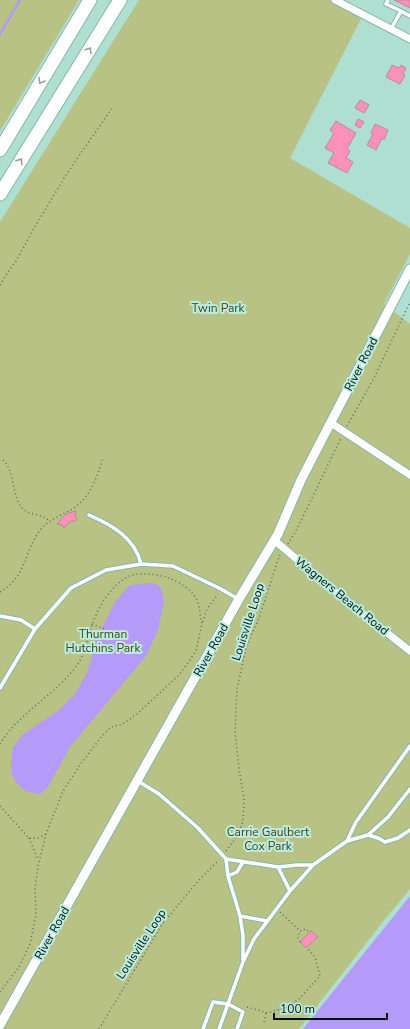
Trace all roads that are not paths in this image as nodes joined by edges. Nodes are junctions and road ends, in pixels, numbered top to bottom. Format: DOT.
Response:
graph roads {
  1 [pos="90,0"];
  2 [pos="120,0"];
  3 [pos="335,0"];
  4 [pos="388,0"];
  5 [pos="401,11"];
  6 [pos="410,16"];
  7 [pos="391,29"];
  8 [pos="410,39"];
  9 [pos="0,150"];
  10 [pos="0,194"];
  11 [pos="410,269"];
  12 [pos="331,422"];
  13 [pos="410,475"];
  14 [pos="89,515"];
  15 [pos="274,540"];
  16 [pos="141,564"];
  17 [pos="239,599"];
  18 [pos="0,616"];
  19 [pos="35,629"];
  20 [pos="410,651"];
  21 [pos="0,688"];
  22 [pos="410,746"];
  23 [pos="138,781"];
  24 [pos="410,789"];
  25 [pos="410,830"];
  26 [pos="368,835"];
  27 [pos="347,840"];
  28 [pos="224,858"];
  29 [pos="243,862"];
  30 [pos="313,865"];
  31 [pos="278,867"];
  32 [pos="228,876"];
  33 [pos="290,891"];
  34 [pos="240,916"];
  35 [pos="267,921"];
  36 [pos="243,962"];
  37 [pos="228,1004"];
  38 [pos="0,1025"];
  39 [pos="203,1029"];
  40 [pos="219,1029"];
  41 [pos="237,1029"];
  1 -- 9 [label="highway, one-way"];
  10 -- 2 [label="highway, one-way"];
  3 -- 7 [label="street"];
  4 -- 5 [label="lane"];
  5 -- 6 [label="lane"];
  5 -- 7 [label="lane"];
  7 -- 8 [label="street"];
  11 -- 12 [label="street, River Road"];
  12 -- 13 [label="street"];
  12 -- 15 [label="street, River Road"];
  14 -- 16 [label="lane"];
  15 -- 17 [label="street, River Road"];
  15 -- 20 [label="street, Wagners Beach Road"];
  16 -- 17 [label="lane"];
  16 -- 19 [label="lane"];
  17 -- 23 [label="street, River Road"];
  18 -- 19 [label="lane"];
  19 -- 21 [label="lane"];
  22 -- 27 [label="lane"];
  23 -- 28 [label="lane"];
  23 -- 38 [label="street, River Road"];
  24 -- 26 [label="lane"];
  25 -- 26 [label="lane"];
  26 -- 27 [label="lane"];
  27 -- 30 [label="lane"];
  28 -- 29 [label="lane"];
  28 -- 32 [label="lane"];
  29 -- 31 [label="lane"];
  29 -- 32 [label="lane"];
  30 -- 31 [label="lane"];
  30 -- 33 [label="lane"];
  31 -- 33 [label="lane"];
  32 -- 34 [label="lane"];
  33 -- 35 [label="lane"];
  34 -- 35 [label="lane"];
  34 -- 36 [label="lane"];
  35 -- 36 [label="lane"];
  36 -- 37 [label="lane"];
  37 -- 39 [label="lane"];
  37 -- 40 [label="lane"];
  37 -- 41 [label="lane"];
}
